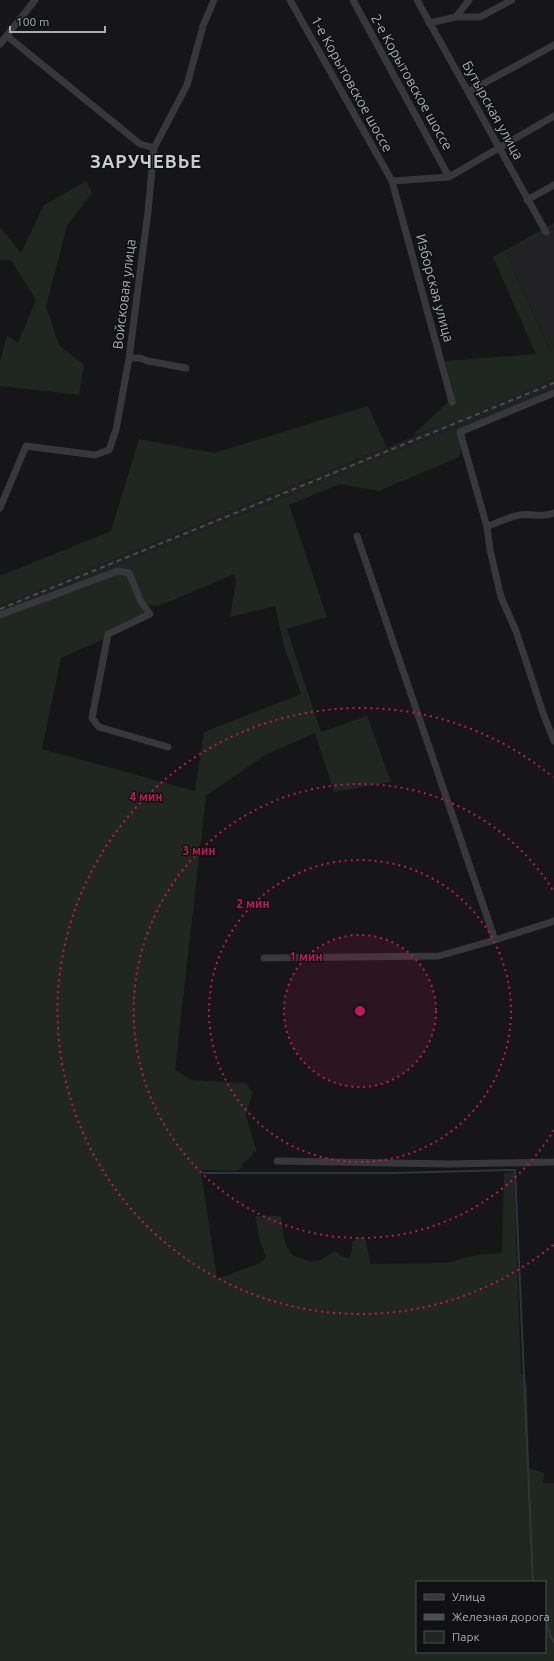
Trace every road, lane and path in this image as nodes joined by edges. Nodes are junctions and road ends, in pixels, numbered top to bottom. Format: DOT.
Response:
graph roads {
  1 [pos="35,0"];
  2 [pos="214,0"];
  3 [pos="290,0"];
  4 [pos="353,0"];
  5 [pos="417,0"];
  6 [pos="469,0"];
  7 [pos="512,0"];
  8 [pos="456,17"];
  9 [pos="429,23"];
  10 [pos="7,36"];
  11 [pos="0,44"];
  12 [pos="554,45"];
  13 [pos="468,92"];
  14 [pos="554,116"];
  15 [pos="498,147"];
  16 [pos="154,148"];
  17 [pos="449,177"];
  18 [pos="392,181"];
  19 [pos="554,185"];
  20 [pos="527,200"];
  21 [pos="546,232"];
  22 [pos="129,358"];
  23 [pos="186,368"];
  24 [pos="554,393"];
  25 [pos="452,402"];
  26 [pos="0,508"];
  27 [pos="554,513"];
  28 [pos="487,527"];
  29 [pos="357,536"];
  30 [pos="0,615"];
  31 [pos="554,741"];
  32 [pos="168,747"];
  33 [pos="554,921"];
  34 [pos="496,940"];
  35 [pos="264,958"];
  36 [pos="277,1161"];
  37 [pos="554,1162"];
  1 -- 10 [label="street"];
  2 -- 16 [label="street, Войсковая улица"];
  3 -- 18 [label="street, 1-е Корытовское шоссе"];
  4 -- 17 [label="street, 2-е Корытовское шоссе"];
  5 -- 9 [label="street, Бутырская улица"];
  6 -- 8 [label="street"];
  7 -- 8 [label="street"];
  8 -- 9 [label="street"];
  9 -- 13 [label="street, Бутырская улица"];
  10 -- 11 [label="street"];
  10 -- 16 [label="street"];
  12 -- 13 [label="street"];
  13 -- 15 [label="street, Бутырская улица"];
  14 -- 15 [label="street"];
  15 -- 17 [label="street"];
  15 -- 20 [label="street, Бутырская улица"];
  16 -- 22 [label="street, Войсковая улица"];
  17 -- 18 [label="street"];
  18 -- 25 [label="street, Изборская улица"];
  19 -- 20 [label="street"];
  20 -- 21 [label="street, Бутырская улица"];
  22 -- 23 [label="street"];
  22 -- 26 [label="street, Войсковая улица"];
  24 -- 28 [label="street"];
  27 -- 28 [label="street"];
  28 -- 31 [label="street"];
  29 -- 34 [label="street"];
  30 -- 32 [label="street"];
  33 -- 34 [label="street"];
  34 -- 35 [label="street"];
  36 -- 37 [label="street"];
}
